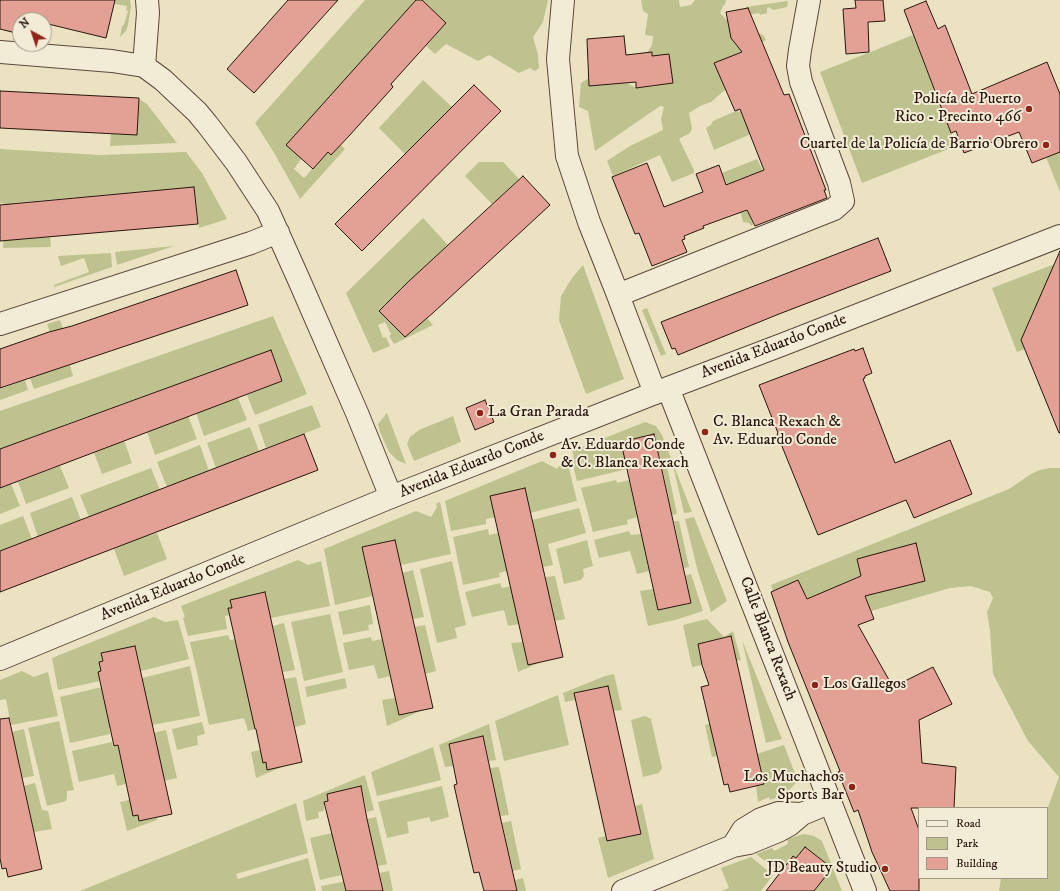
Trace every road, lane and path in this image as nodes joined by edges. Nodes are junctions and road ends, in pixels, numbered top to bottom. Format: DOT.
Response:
graph roads {
  1 [pos="147,0"];
  2 [pos="563,0"];
  3 [pos="809,0"];
  4 [pos="0,52"];
  5 [pos="144,66"];
  6 [pos="278,232"];
  7 [pos="1060,236"];
  8 [pos="618,296"];
  9 [pos="0,324"];
  10 [pos="661,390"];
  11 [pos="391,497"];
  12 [pos="0,659"];
  13 [pos="831,802"];
  14 [pos="624,891"];
  15 [pos="865,891"];
  1 -- 5 [label="street"];
  2 -- 8 [label="street, Calle Blanca Rexach"];
  3 -- 8 [label="street"];
  4 -- 5 [label="street"];
  5 -- 6 [label="street"];
  6 -- 9 [label="street"];
  6 -- 11 [label="street"];
  7 -- 10 [label="street, Avenida Eduardo Conde"];
  8 -- 10 [label="street, Calle Blanca Rexach"];
  10 -- 11 [label="street, Avenida Eduardo Conde"];
  10 -- 13 [label="street, Calle Blanca Rexach"];
  11 -- 12 [label="street, Avenida Eduardo Conde"];
  13 -- 14 [label="street"];
  13 -- 15 [label="street, Calle Blanca Rexach"];
}
